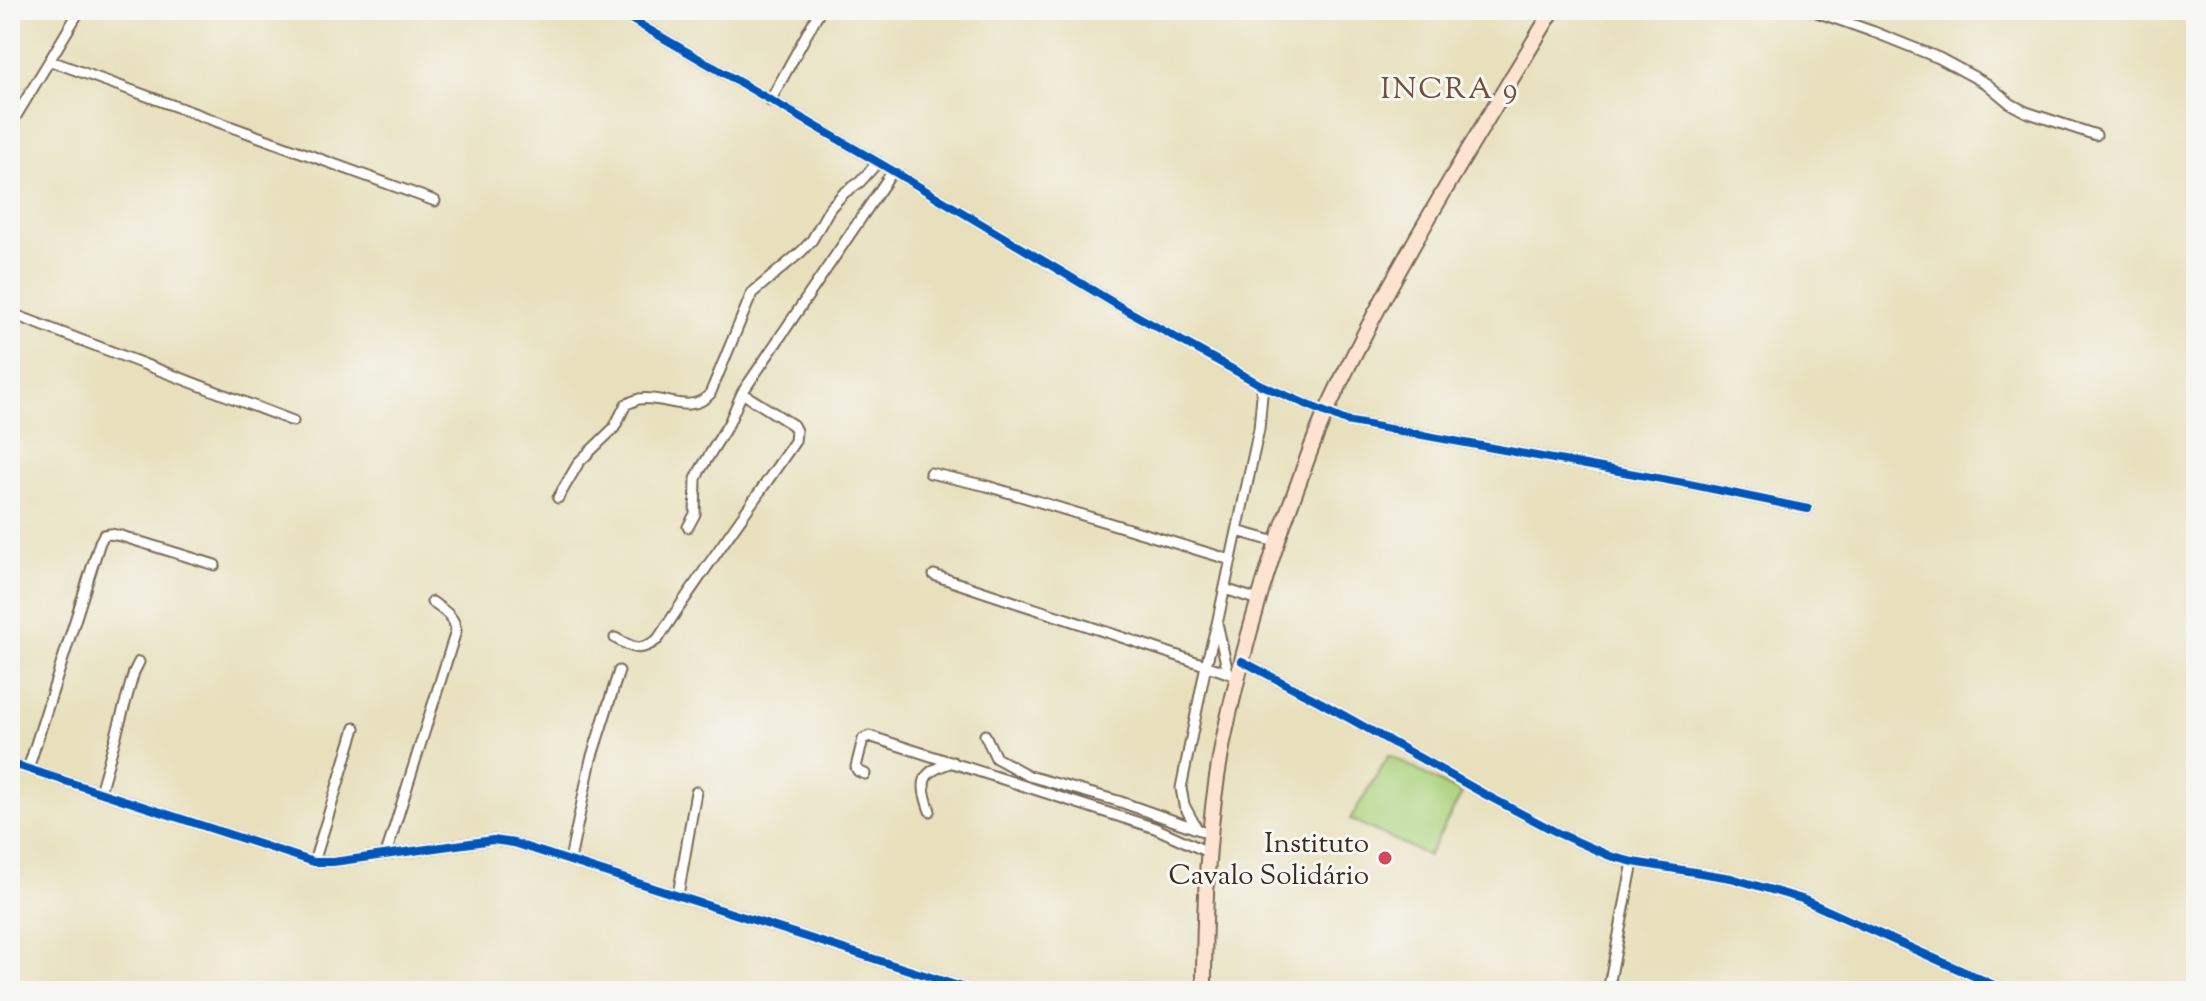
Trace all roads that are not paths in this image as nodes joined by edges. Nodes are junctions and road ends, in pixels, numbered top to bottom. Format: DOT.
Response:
graph roads {
  1 [pos="80,10"];
  2 [pos="615,10"];
  3 [pos="820,10"];
  4 [pos="1553,10"];
  5 [pos="1811,10"];
  6 [pos="51,61"];
  7 [pos="770,101"];
  8 [pos="10,126"];
  9 [pos="2096,135"];
  10 [pos="878,162"];
  11 [pos="893,171"];
  12 [pos="435,201"];
  13 [pos="10,313"];
  14 [pos="1261,385"];
  15 [pos="742,393"];
  16 [pos="1325,413"];
  17 [pos="293,421"];
  18 [pos="930,473"];
  19 [pos="558,498"];
  20 [pos="1808,509"];
  21 [pos="688,527"];
  22 [pos="1237,531"];
  23 [pos="1276,542"];
  24 [pos="1231,560"];
  25 [pos="215,565"];
  26 [pos="934,575"];
  27 [pos="1225,589"];
  28 [pos="1258,600"];
  29 [pos="432,602"];
  30 [pos="1217,624"];
  31 [pos="615,638"];
  32 [pos="1242,661"];
  33 [pos="139,662"];
  34 [pos="1206,665"];
  35 [pos="619,671"];
  36 [pos="1234,675"];
  37 [pos="355,728"];
  38 [pos="985,735"];
  39 [pos="953,762"];
  40 [pos="10,763"];
  41 [pos="28,769"];
  42 [pos="865,774"];
  43 [pos="100,792"];
  44 [pos="696,792"];
  45 [pos="930,811"];
  46 [pos="1205,832"];
  47 [pos="1210,853"];
  48 [pos="386,854"];
  49 [pos="570,860"];
  50 [pos="314,862"];
  51 [pos="1633,862"];
  52 [pos="678,895"];
  53 [pos="974,991"];
  54 [pos="1204,991"];
  55 [pos="1608,991"];
  56 [pos="2007,991"];
  1 -- 6 [label="street"];
  2 -- 7 [label="street"];
  3 -- 7 [label="street"];
  4 -- 16 [label="main road"];
  5 -- 9 [label="street"];
  6 -- 8 [label="street"];
  6 -- 12 [label="street"];
  7 -- 10 [label="street"];
  10 -- 11 [label="street"];
  10 -- 19 [label="street"];
  11 -- 14 [label="street"];
  11 -- 15 [label="street"];
  13 -- 17 [label="street"];
  14 -- 16 [label="street"];
  14 -- 22 [label="street"];
  15 -- 21 [label="street"];
  15 -- 31 [label="street"];
  16 -- 20 [label="street"];
  16 -- 23 [label="main road"];
  18 -- 24 [label="street"];
  22 -- 23 [label="street"];
  22 -- 24 [label="street"];
  23 -- 28 [label="main road"];
  24 -- 27 [label="street"];
  25 -- 41 [label="street"];
  26 -- 34 [label="street"];
  27 -- 28 [label="street"];
  27 -- 30 [label="street"];
  28 -- 32 [label="main road"];
  29 -- 48 [label="street"];
  30 -- 34 [label="street"];
  30 -- 36 [label="street"];
  32 -- 36 [label="main road"];
  32 -- 51 [label="street"];
  33 -- 43 [label="street"];
  34 -- 36 [label="street"];
  34 -- 46 [label="street"];
  35 -- 49 [label="street"];
  36 -- 46 [label="main road"];
  37 -- 50 [label="street"];
  38 -- 46 [label="street"];
  39 -- 42 [label="street"];
  39 -- 45 [label="street"];
  39 -- 47 [label="street"];
  40 -- 41 [label="street"];
  41 -- 43 [label="street"];
  43 -- 50 [label="street"];
  44 -- 52 [label="street"];
  46 -- 47 [label="main road"];
  47 -- 54 [label="main road"];
  48 -- 49 [label="street"];
  48 -- 50 [label="street"];
  49 -- 52 [label="street"];
  51 -- 55 [label="street"];
  51 -- 56 [label="street"];
  52 -- 53 [label="street"];
}
